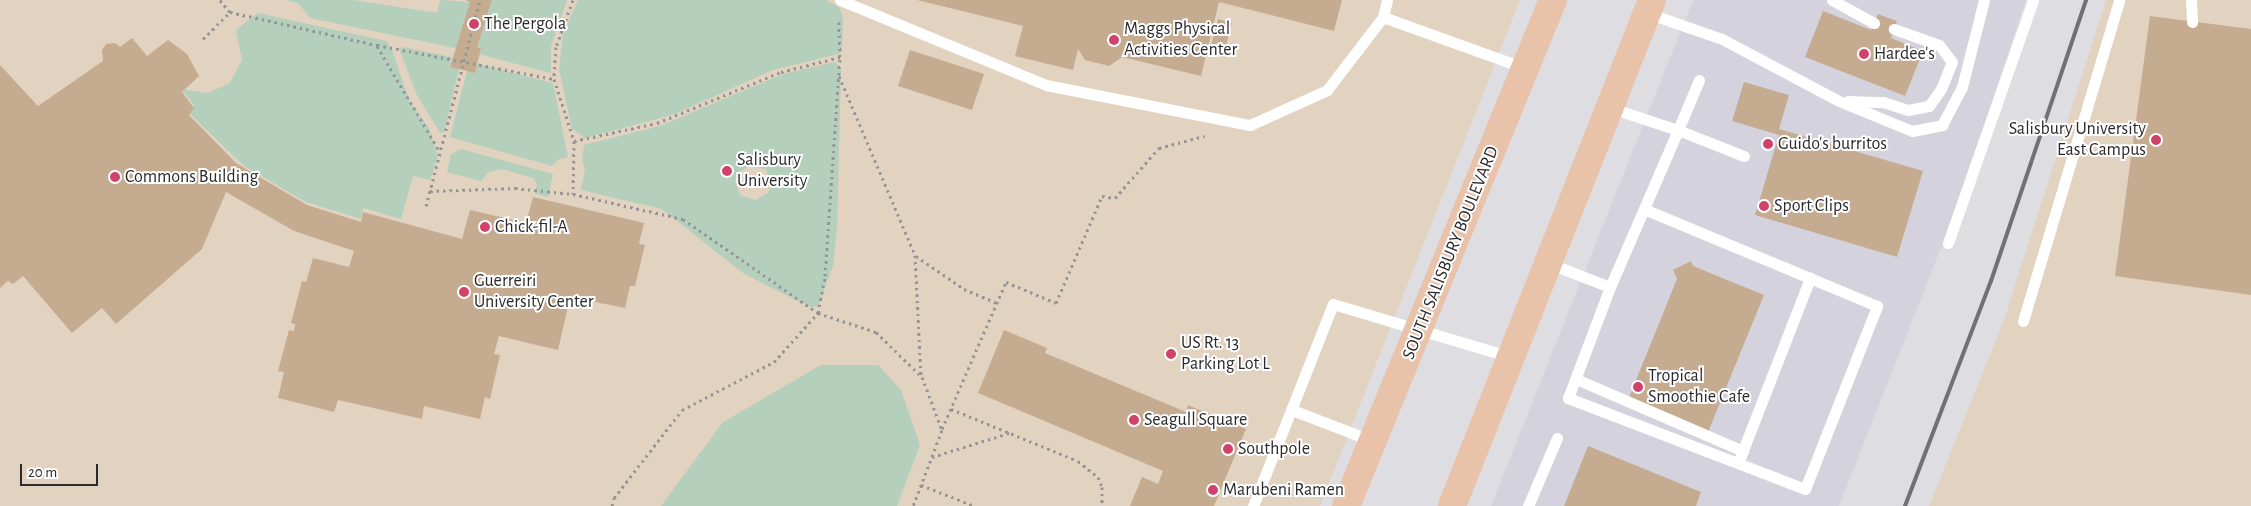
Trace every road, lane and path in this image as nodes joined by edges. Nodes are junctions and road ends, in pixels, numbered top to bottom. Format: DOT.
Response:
graph roads {
  1 [pos="220,0"];
  2 [pos="480,0"];
  3 [pos="572,0"];
  4 [pos="1388,0"];
  5 [pos="1554,0"];
  6 [pos="1832,0"];
  7 [pos="1984,0"];
  8 [pos="2033,0"];
  9 [pos="2120,0"];
  10 [pos="2191,0"];
  11 [pos="840,5"];
  12 [pos="1650,7"];
  13 [pos="230,12"];
  14 [pos="1383,17"];
  15 [pos="2192,22"];
  16 [pos="1874,23"];
  17 [pos="1894,29"];
  18 [pos="203,39"];
  19 [pos="377,45"];
  20 [pos="840,58"];
  21 [pos="464,61"];
  22 [pos="1526,68"];
  23 [pos="838,76"];
  24 [pos="554,79"];
  25 [pos="1699,80"];
  26 [pos="1839,101"];
  27 [pos="1610,108"];
  28 [pos="1250,125"];
  29 [pos="1678,130"];
  30 [pos="574,141"];
  31 [pos="440,152"];
  32 [pos="1744,156"];
  33 [pos="430,191"];
  34 [pos="573,194"];
  35 [pos="426,206"];
  36 [pos="1644,209"];
  37 [pos="1948,243"];
  38 [pos="915,255"];
  39 [pos="1548,264"];
  40 [pos="1810,278"];
  41 [pos="1610,287"];
  42 [pos="997,303"];
  43 [pos="818,313"];
  44 [pos="2023,321"];
  45 [pos="1419,330"];
  46 [pos="1510,357"];
  47 [pos="922,377"];
  48 [pos="1576,379"];
  49 [pos="951,410"];
  50 [pos="1292,410"];
  51 [pos="942,430"];
  52 [pos="1009,433"];
  53 [pos="1557,438"];
  54 [pos="1373,441"];
  55 [pos="1742,451"];
  56 [pos="931,457"];
  57 [pos="1738,462"];
  58 [pos="921,485"];
  59 [pos="612,506"];
  60 [pos="912,506"];
  61 [pos="975,506"];
  62 [pos="1102,506"];
  63 [pos="1253,506"];
  64 [pos="1346,506"];
  65 [pos="1452,506"];
  66 [pos="1528,506"];
  1 -- 13 [label="path"];
  2 -- 21 [label="path"];
  3 -- 24 [label="path"];
  4 -- 14 [label="lane"];
  5 -- 22 [label="main road, SOUTH SALISBURY BOULEVARD"];
  6 -- 16 [label="lane"];
  7 -- 26 [label="lane"];
  8 -- 37 [label="lane"];
  9 -- 44 [label="lane"];
  10 -- 15 [label="lane"];
  11 -- 20 [label="path"];
  11 -- 28 [label="lane"];
  12 -- 26 [label="lane"];
  12 -- 27 [label="main road"];
  13 -- 18 [label="path"];
  13 -- 19 [label="path"];
  14 -- 22 [label="lane"];
  14 -- 28 [label="lane"];
  17 -- 26 [label="lane"];
  19 -- 21 [label="path"];
  19 -- 31 [label="path"];
  20 -- 23 [label="path"];
  20 -- 30 [label="path"];
  21 -- 24 [label="path"];
  21 -- 31 [label="path"];
  22 -- 45 [label="main road, SOUTH SALISBURY BOULEVARD"];
  23 -- 38 [label="path"];
  23 -- 43 [label="path"];
  24 -- 30 [label="path"];
  25 -- 29 [label="lane"];
  27 -- 29 [label="lane"];
  27 -- 39 [label="main road"];
  28 -- 42 [label="path"];
  29 -- 32 [label="lane"];
  29 -- 36 [label="lane"];
  30 -- 34 [label="path"];
  31 -- 33 [label="path"];
  33 -- 34 [label="path"];
  33 -- 35 [label="path"];
  34 -- 43 [label="path"];
  36 -- 40 [label="lane"];
  36 -- 41 [label="lane"];
  38 -- 42 [label="path"];
  38 -- 47 [label="path"];
  39 -- 41 [label="lane"];
  39 -- 46 [label="main road"];
  40 -- 55 [label="lane"];
  40 -- 57 [label="lane"];
  41 -- 48 [label="lane"];
  42 -- 49 [label="path"];
  43 -- 47 [label="path"];
  43 -- 59 [label="path"];
  45 -- 46 [label="lane"];
  45 -- 50 [label="lane"];
  45 -- 54 [label="main road, SOUTH SALISBURY BOULEVARD"];
  46 -- 65 [label="main road"];
  47 -- 51 [label="path"];
  48 -- 55 [label="lane"];
  48 -- 57 [label="lane"];
  49 -- 51 [label="path"];
  49 -- 52 [label="path"];
  50 -- 54 [label="lane"];
  50 -- 63 [label="lane"];
  51 -- 56 [label="path"];
  52 -- 56 [label="path"];
  52 -- 62 [label="path"];
  53 -- 66 [label="lane"];
  54 -- 64 [label="main road, SOUTH SALISBURY BOULEVARD"];
  55 -- 57 [label="lane"];
  56 -- 58 [label="path"];
  58 -- 60 [label="path"];
  58 -- 61 [label="path"];
}
